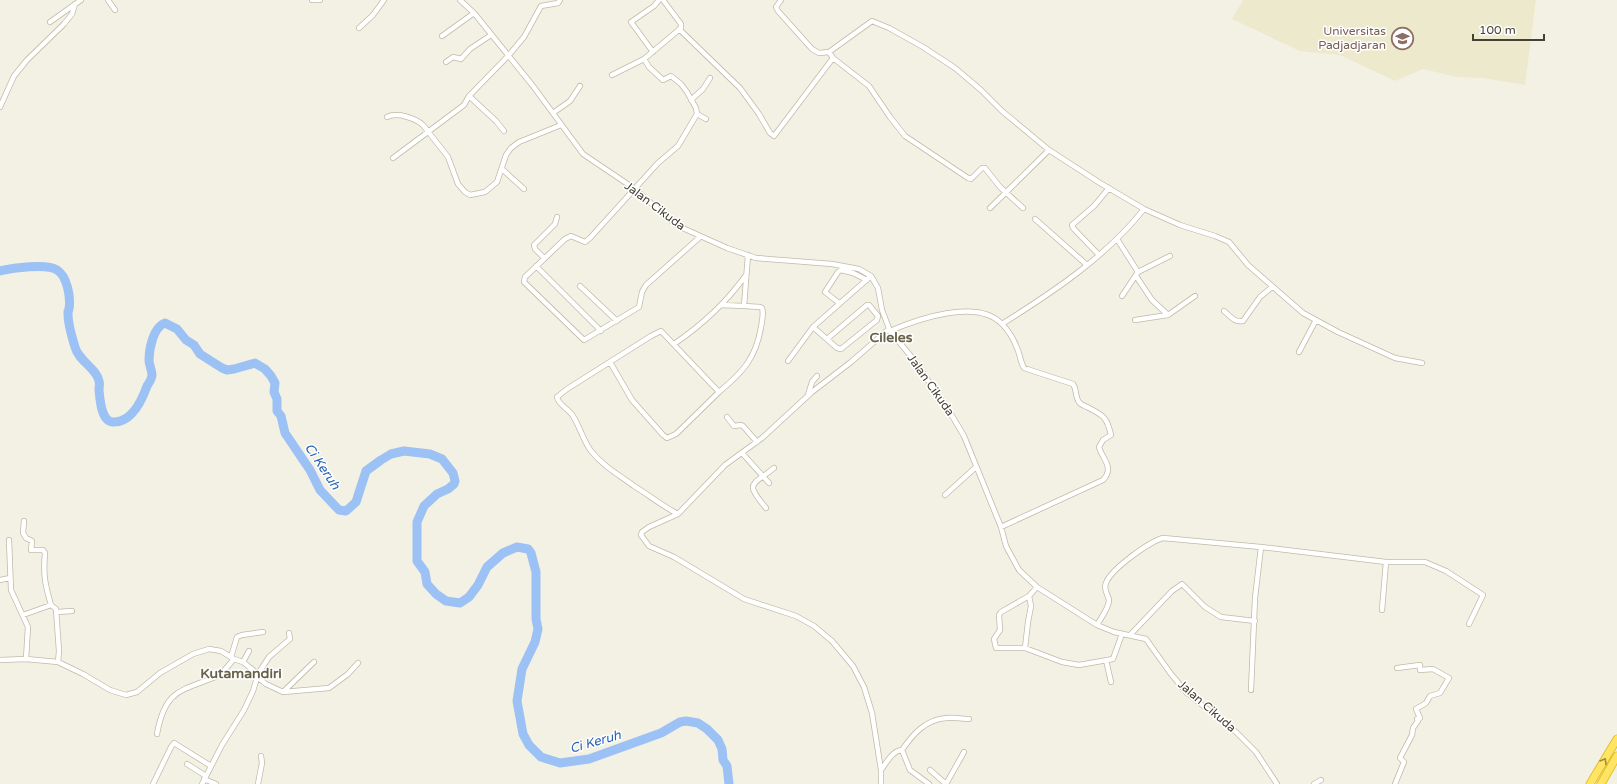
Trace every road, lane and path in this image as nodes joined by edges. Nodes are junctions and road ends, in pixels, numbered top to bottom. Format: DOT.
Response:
graph roads {
  1 [pos="81,0"];
  2 [pos="108,0"];
  3 [pos="312,0"];
  4 [pos="320,0"];
  5 [pos="384,0"];
  6 [pos="460,0"];
  7 [pos="560,0"];
  8 [pos="659,0"];
  9 [pos="663,0"];
  10 [pos="781,0"];
  11 [pos="75,4"];
  12 [pos="115,10"];
  13 [pos="474,14"];
  14 [pos="50,22"];
  15 [pos="359,28"];
  16 [pos="679,29"];
  17 [pos="491,35"];
  18 [pos="442,36"];
  19 [pos="653,52"];
  20 [pos="829,52"];
  21 [pos="508,56"];
  22 [pos="833,58"];
  23 [pos="644,59"];
  24 [pos="446,62"];
  25 [pos="612,74"];
  26 [pos="710,78"];
  27 [pos="580,86"];
  28 [pos="469,96"];
  29 [pos="691,100"];
  30 [pos="0,107"];
  31 [pos="553,114"];
  32 [pos="697,114"];
  33 [pos="387,117"];
  34 [pos="706,119"];
  35 [pos="561,125"];
  36 [pos="504,131"];
  37 [pos="429,132"];
  38 [pos="1049,150"];
  39 [pos="393,158"];
  40 [pos="502,169"];
  41 [pos="1109,188"];
  42 [pos="524,189"];
  43 [pos="635,189"];
  44 [pos="1006,192"];
  45 [pos="990,208"];
  46 [pos="1023,208"];
  47 [pos="1144,209"];
  48 [pos="557,217"];
  49 [pos="1035,219"];
  50 [pos="700,237"];
  51 [pos="1117,239"];
  52 [pos="748,255"];
  53 [pos="1099,255"];
  54 [pos="1170,256"];
  55 [pos="544,258"];
  56 [pos="1087,265"];
  57 [pos="536,266"];
  58 [pos="1137,274"];
  59 [pos="746,275"];
  60 [pos="871,276"];
  61 [pos="867,280"];
  62 [pos="580,286"];
  63 [pos="1272,287"];
  64 [pos="1122,296"];
  65 [pos="1195,296"];
  66 [pos="839,303"];
  67 [pos="721,305"];
  68 [pos="744,306"];
  69 [pos="1224,311"];
  70 [pos="1168,315"];
  71 [pos="1135,320"];
  72 [pos="1316,320"];
  73 [pos="617,321"];
  74 [pos="1002,324"];
  75 [pos="813,327"];
  76 [pos="600,330"];
  77 [pos="890,330"];
  78 [pos="827,339"];
  79 [pos="674,344"];
  80 [pos="1299,352"];
  81 [pos="788,361"];
  82 [pos="610,362"];
  83 [pos="1422,363"];
  84 [pos="817,376"];
  85 [pos="719,392"];
  86 [pos="808,396"];
  87 [pos="727,417"];
  88 [pos="757,442"];
  89 [pos="742,453"];
  90 [pos="976,467"];
  91 [pos="774,468"];
  92 [pos="762,476"];
  93 [pos="769,483"];
  94 [pos="945,495"];
  95 [pos="766,508"];
  96 [pos="678,514"];
  97 [pos="24,521"];
  98 [pos="1001,527"];
  99 [pos="9,540"];
  100 [pos="1261,547"];
  101 [pos="1386,562"];
  102 [pos="10,578"];
  103 [pos="0,580"];
  104 [pos="1037,587"];
  105 [pos="1029,596"];
  106 [pos="51,605"];
  107 [pos="1382,610"];
  108 [pos="72,611"];
  109 [pos="57,612"];
  110 [pos="23,615"];
  111 [pos="1255,621"];
  112 [pos="1468,624"];
  113 [pos="1097,625"];
  114 [pos="263,632"];
  115 [pos="289,632"];
  116 [pos="1122,634"];
  117 [pos="1130,635"];
  118 [pos="1025,648"];
  119 [pos="249,652"];
  120 [pos="232,658"];
  121 [pos="26,659"];
  122 [pos="0,660"];
  123 [pos="1106,660"];
  124 [pos="58,662"];
  125 [pos="243,662"];
  126 [pos="314,662"];
  127 [pos="358,664"];
  128 [pos="1397,668"];
  129 [pos="257,676"];
  130 [pos="1111,682"];
  131 [pos="1251,690"];
  132 [pos="283,692"];
  133 [pos="969,719"];
  134 [pos="157,734"];
  135 [pos="1617,739"];
  136 [pos="902,750"];
  137 [pos="964,752"];
  138 [pos="261,756"];
  139 [pos="1617,756"];
  140 [pos="187,764"];
  141 [pos="211,766"];
  142 [pos="882,770"];
  143 [pos="930,770"];
  144 [pos="205,778"];
  145 [pos="1321,780"];
  146 [pos="153,784"];
  147 [pos="202,784"];
  148 [pos="216,784"];
  149 [pos="258,784"];
  150 [pos="881,784"];
  151 [pos="929,784"];
  152 [pos="946,784"];
  153 [pos="1277,784"];
  154 [pos="1314,784"];
  155 [pos="1395,784"];
  156 [pos="1590,784"];
  157 [pos="1600,784"];
  1 -- 11 [label="street"];
  2 -- 12 [label="street"];
  3 -- 4 [label="street"];
  5 -- 15 [label="street"];
  6 -- 13 [label="street, Jalan Cikuda"];
  7 -- 21 [label="street"];
  8 -- 19 [label="street"];
  9 -- 16 [label="street"];
  10 -- 20 [label="street"];
  11 -- 14 [label="street"];
  11 -- 30 [label="street"];
  13 -- 17 [label="street, Jalan Cikuda"];
  13 -- 18 [label="street"];
  16 -- 19 [label="street"];
  16 -- 22 [label="street"];
  17 -- 21 [label="street, Jalan Cikuda"];
  17 -- 24 [label="street"];
  19 -- 23 [label="street"];
  20 -- 22 [label="street"];
  20 -- 38 [label="street"];
  21 -- 28 [label="street"];
  21 -- 31 [label="street, Jalan Cikuda"];
  22 -- 44 [label="street"];
  23 -- 25 [label="street"];
  23 -- 29 [label="street"];
  26 -- 29 [label="street"];
  27 -- 31 [label="street"];
  28 -- 36 [label="street"];
  28 -- 37 [label="street"];
  29 -- 32 [label="street"];
  31 -- 35 [label="street, Jalan Cikuda"];
  32 -- 34 [label="street"];
  32 -- 43 [label="street"];
  33 -- 37 [label="street"];
  35 -- 40 [label="street"];
  35 -- 43 [label="street, Jalan Cikuda"];
  37 -- 39 [label="street"];
  37 -- 40 [label="street"];
  38 -- 41 [label="street"];
  38 -- 44 [label="street"];
  40 -- 42 [label="street"];
  41 -- 47 [label="street"];
  41 -- 53 [label="street"];
  43 -- 50 [label="street, Jalan Cikuda"];
  43 -- 55 [label="street"];
  44 -- 45 [label="street"];
  44 -- 46 [label="street"];
  47 -- 51 [label="street"];
  47 -- 63 [label="street"];
  48 -- 55 [label="street"];
  49 -- 56 [label="street"];
  50 -- 52 [label="street, Jalan Cikuda"];
  50 -- 73 [label="street"];
  51 -- 53 [label="street"];
  51 -- 58 [label="street"];
  52 -- 59 [label="street"];
  52 -- 60 [label="street, Jalan Cikuda"];
  53 -- 56 [label="street"];
  54 -- 58 [label="street"];
  55 -- 57 [label="street"];
  56 -- 74 [label="street"];
  57 -- 76 [label="street"];
  57 -- 76 [label="street"];
  58 -- 64 [label="street"];
  58 -- 70 [label="street"];
  59 -- 67 [label="street"];
  59 -- 68 [label="street"];
  60 -- 61 [label="street"];
  60 -- 77 [label="street, Jalan Cikuda"];
  61 -- 66 [label="street"];
  61 -- 66 [label="street"];
  62 -- 73 [label="street"];
  63 -- 69 [label="street"];
  63 -- 72 [label="street"];
  65 -- 70 [label="street"];
  66 -- 75 [label="street"];
  67 -- 68 [label="street"];
  67 -- 79 [label="street"];
  68 -- 85 [label="street"];
  70 -- 71 [label="street"];
  72 -- 80 [label="street"];
  72 -- 83 [label="street"];
  73 -- 76 [label="street"];
  74 -- 77 [label="street"];
  74 -- 98 [label="street"];
  75 -- 78 [label="street"];
  75 -- 81 [label="street"];
  77 -- 86 [label="street"];
  77 -- 90 [label="street, Jalan Cikuda"];
  78 -- 78 [label="street"];
  79 -- 82 [label="street"];
  79 -- 85 [label="street"];
  82 -- 85 [label="street"];
  82 -- 96 [label="street"];
  84 -- 86 [label="street"];
  86 -- 88 [label="street"];
  87 -- 88 [label="street"];
  88 -- 89 [label="street"];
  89 -- 92 [label="street"];
  89 -- 96 [label="street"];
  90 -- 94 [label="street"];
  90 -- 98 [label="street, Jalan Cikuda"];
  91 -- 92 [label="street"];
  92 -- 93 [label="street"];
  92 -- 95 [label="street"];
  96 -- 142 [label="street"];
  97 -- 106 [label="street"];
  98 -- 104 [label="street, Jalan Cikuda"];
  99 -- 102 [label="street"];
  100 -- 101 [label="street"];
  100 -- 111 [label="street"];
  100 -- 113 [label="street"];
  101 -- 107 [label="street"];
  101 -- 112 [label="street"];
  102 -- 103 [label="street"];
  102 -- 110 [label="street"];
  104 -- 105 [label="street"];
  104 -- 113 [label="street, Jalan Cikuda"];
  105 -- 118 [label="street"];
  105 -- 118 [label="street"];
  106 -- 109 [label="street"];
  106 -- 110 [label="street"];
  108 -- 109 [label="street"];
  109 -- 124 [label="street"];
  110 -- 121 [label="street"];
  111 -- 117 [label="street"];
  111 -- 131 [label="street"];
  113 -- 116 [label="street, Jalan Cikuda"];
  114 -- 120 [label="street"];
  115 -- 129 [label="street"];
  116 -- 117 [label="street, Jalan Cikuda"];
  116 -- 123 [label="street"];
  117 -- 153 [label="street, Jalan Cikuda"];
  118 -- 123 [label="street"];
  119 -- 125 [label="street"];
  120 -- 124 [label="street"];
  120 -- 125 [label="street"];
  120 -- 134 [label="street"];
  121 -- 122 [label="street"];
  121 -- 124 [label="street"];
  123 -- 130 [label="street"];
  125 -- 129 [label="street"];
  126 -- 132 [label="street"];
  127 -- 132 [label="street"];
  128 -- 155 [label="street"];
  129 -- 132 [label="street"];
  129 -- 141 [label="street"];
  133 -- 136 [label="street"];
  156 -- 135 [label="highway, one-way"];
  136 -- 142 [label="street"];
  136 -- 151 [label="street"];
  137 -- 152 [label="street"];
  138 -- 149 [label="street"];
  139 -- 157 [label="highway"];
  140 -- 144 [label="street"];
  141 -- 144 [label="street"];
  141 -- 146 [label="street"];
  142 -- 150 [label="street"];
  143 -- 152 [label="street"];
  144 -- 147 [label="street"];
  144 -- 148 [label="street"];
  145 -- 154 [label="street"];
}
